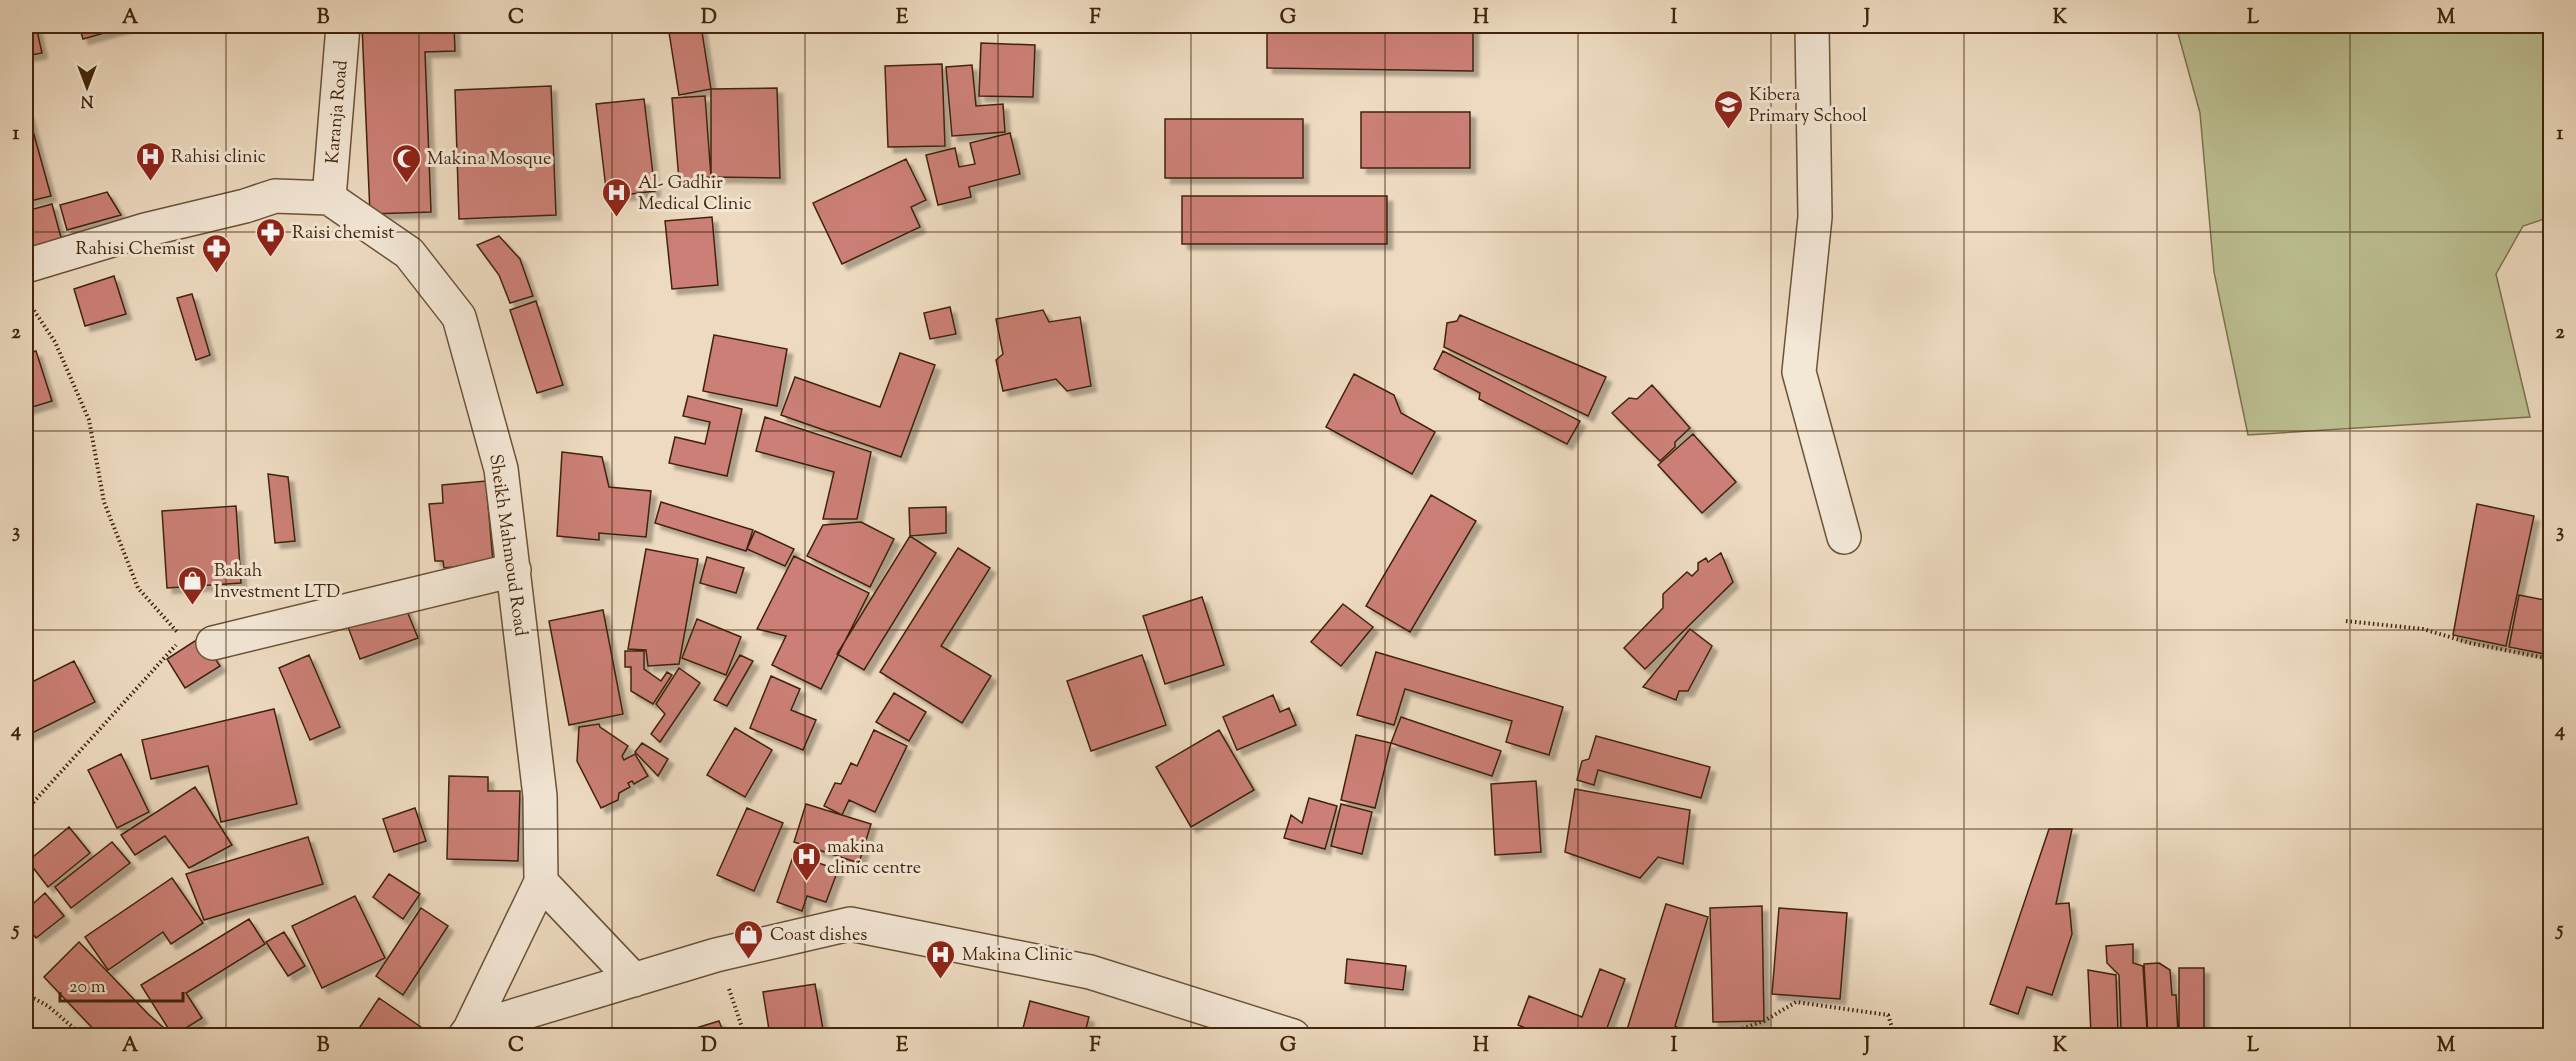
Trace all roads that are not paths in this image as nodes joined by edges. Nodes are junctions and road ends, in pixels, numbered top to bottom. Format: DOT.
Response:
graph roads {
  1 [pos="343,26"];
  2 [pos="1812,26"];
  3 [pos="329,198"];
  4 [pos="26,266"];
  5 [pos="1844,537"];
  6 [pos="514,570"];
  7 [pos="213,643"];
  8 [pos="541,882"];
  9 [pos="634,981"];
  10 [pos="468,1032"];
  11 [pos="1293,1035"];
  1 -- 3 [label="street, Karanja Road"];
  2 -- 5 [label="street"];
  3 -- 4 [label="street"];
  3 -- 6 [label="street, Sheikh Mahmoud Road"];
  6 -- 7 [label="street"];
  6 -- 8 [label="street, Sheikh Mahmoud Road"];
  8 -- 9 [label="street"];
  8 -- 10 [label="street"];
  9 -- 10 [label="street"];
  9 -- 11 [label="street"];
}
